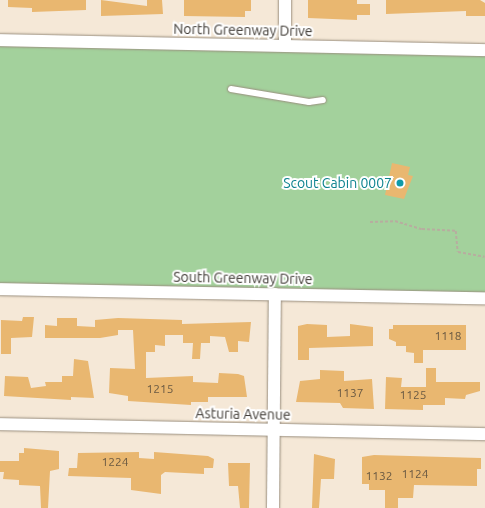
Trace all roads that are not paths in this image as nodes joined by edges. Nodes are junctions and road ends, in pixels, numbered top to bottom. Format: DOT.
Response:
graph roads {
  1 [pos="285,0"];
  2 [pos="0,40"];
  3 [pos="285,45"];
  4 [pos="485,50"];
  5 [pos="231,89"];
  6 [pos="323,100"];
  7 [pos="0,288"];
  8 [pos="275,294"];
  9 [pos="485,298"];
  10 [pos="0,424"];
  11 [pos="274,429"];
  12 [pos="485,434"];
  13 [pos="273,508"];
  1 -- 3 [label="street"];
  2 -- 3 [label="street, North Greenway Drive"];
  3 -- 4 [label="street, North Greenway Drive"];
  5 -- 6 [label="lane"];
  7 -- 8 [label="street, South Greenway Drive"];
  8 -- 9 [label="street, South Greenway Drive"];
  8 -- 11 [label="street"];
  10 -- 11 [label="street, Asturia Avenue"];
  11 -- 12 [label="street, Asturia Avenue"];
  11 -- 13 [label="street"];
}
